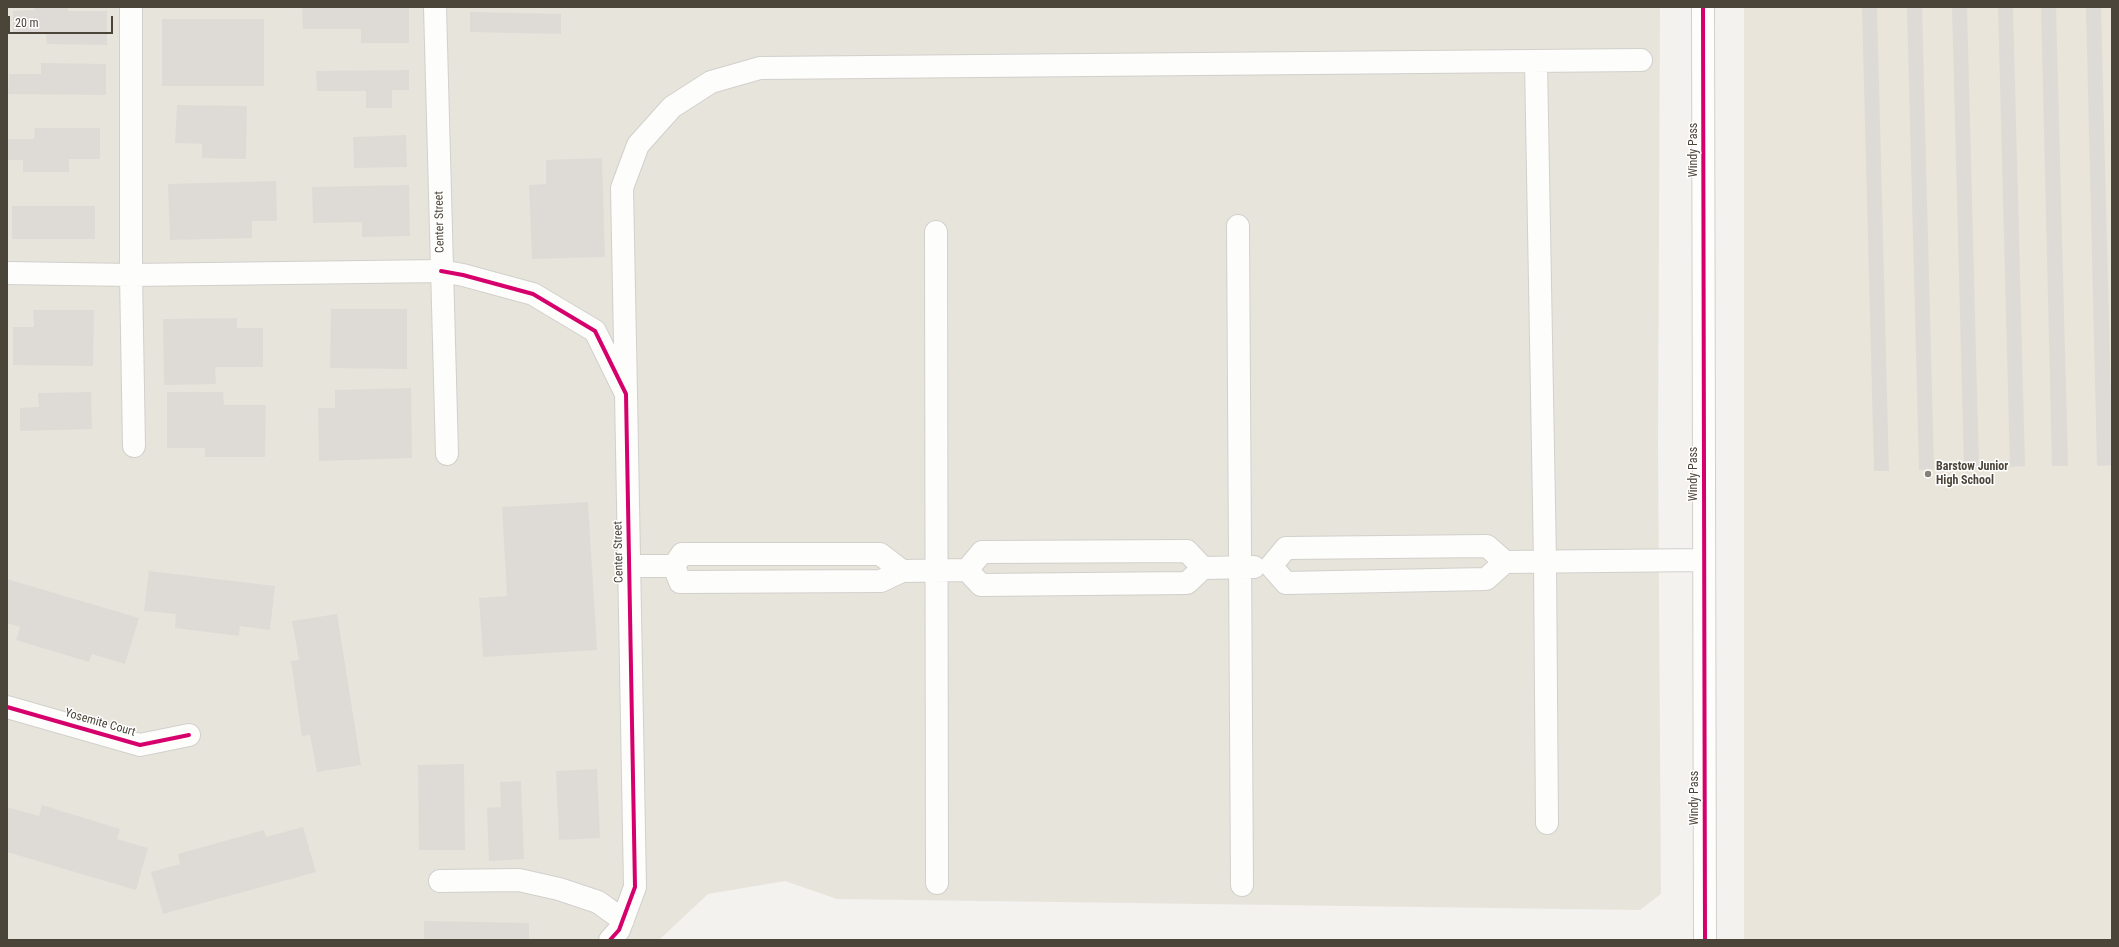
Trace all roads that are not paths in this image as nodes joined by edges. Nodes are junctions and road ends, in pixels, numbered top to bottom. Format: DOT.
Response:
graph roads {
  1 [pos="131,7"];
  2 [pos="435,7"];
  3 [pos="1703,7"];
  4 [pos="1641,60"];
  5 [pos="1536,62"];
  6 [pos="1238,226"];
  7 [pos="936,232"];
  8 [pos="440,271"];
  9 [pos="7,272"];
  10 [pos="130,275"];
  11 [pos="626,394"];
  12 [pos="134,446"];
  13 [pos="447,454"];
  14 [pos="1704,560"];
  15 [pos="1545,561"];
  16 [pos="1505,562"];
  17 [pos="629,566"];
  18 [pos="1271,566"];
  19 [pos="1240,567"];
  20 [pos="1203,568"];
  21 [pos="967,570"];
  22 [pos="936,571"];
  23 [pos="7,708"];
  24 [pos="189,735"];
  25 [pos="1547,823"];
  26 [pos="440,881"];
  27 [pos="937,883"];
  28 [pos="1242,885"];
  29 [pos="623,920"];
  30 [pos="610,940"];
  31 [pos="1706,940"];
  1 -- 10 [label="street"];
  2 -- 8 [label="street, Center Street"];
  3 -- 14 [label="street, Windy Pass"];
  4 -- 5 [label="street"];
  5 -- 11 [label="street"];
  5 -- 15 [label="street"];
  6 -- 19 [label="street"];
  7 -- 22 [label="street"];
  8 -- 10 [label="street"];
  8 -- 11 [label="street, Center Street"];
  8 -- 13 [label="street"];
  9 -- 10 [label="street"];
  10 -- 12 [label="street"];
  11 -- 17 [label="street, Center Street"];
  14 -- 15 [label="street"];
  14 -- 31 [label="street, Windy Pass"];
  15 -- 16 [label="street"];
  15 -- 25 [label="street"];
  16 -- 18 [label="street"];
  16 -- 18 [label="street"];
  17 -- 22 [label="street"];
  17 -- 29 [label="street, Center Street"];
  18 -- 19 [label="street"];
  19 -- 20 [label="street"];
  19 -- 28 [label="street"];
  20 -- 21 [label="street"];
  20 -- 21 [label="street"];
  21 -- 22 [label="street"];
  22 -- 27 [label="street"];
  23 -- 24 [label="street, Yosemite Court"];
  26 -- 29 [label="street"];
  29 -- 30 [label="street, Center Street"];
}
